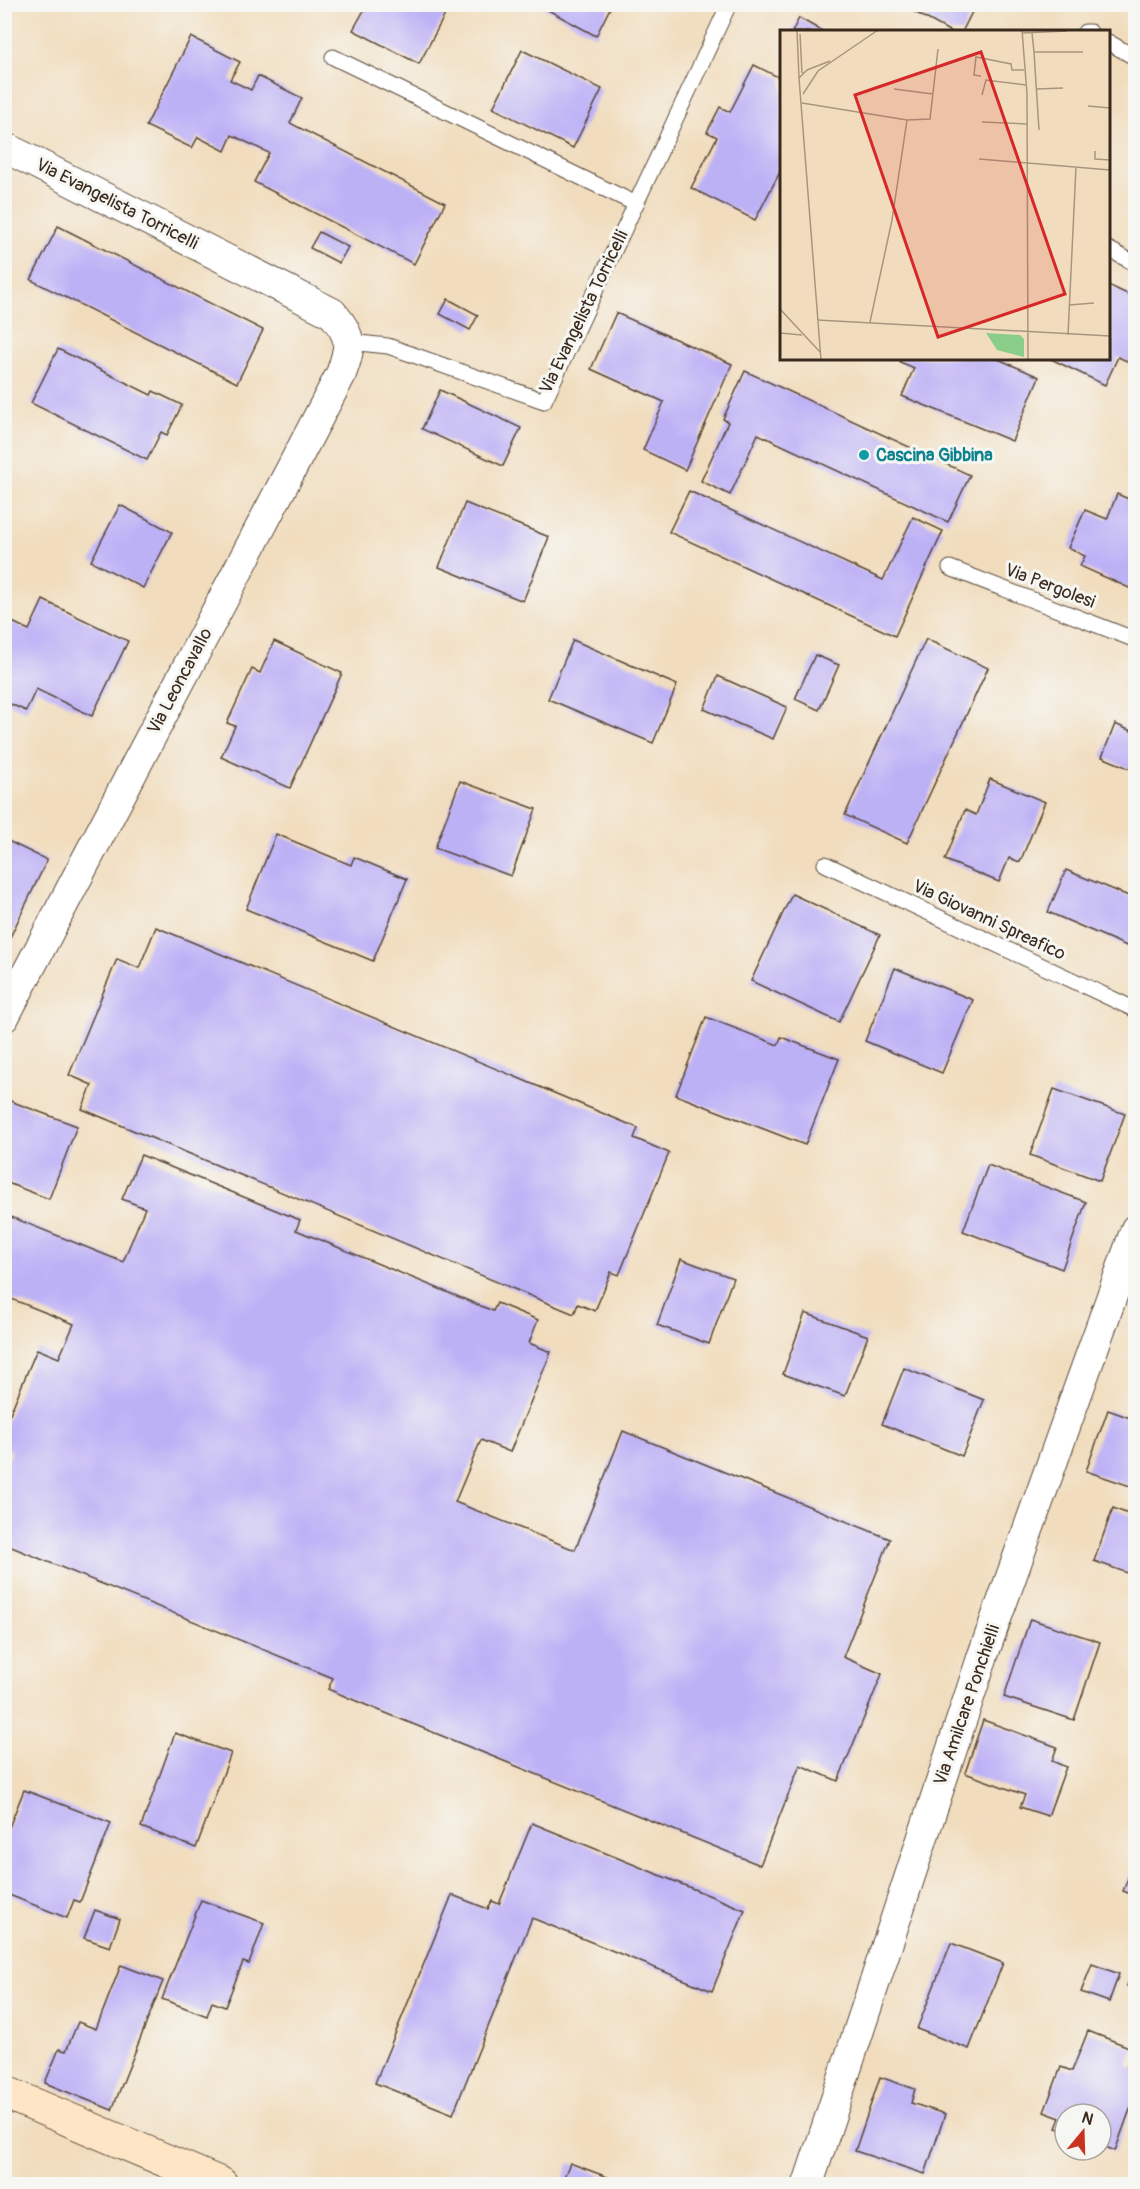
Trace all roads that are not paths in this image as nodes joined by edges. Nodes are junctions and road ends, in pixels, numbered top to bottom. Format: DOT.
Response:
graph roads {
  1 [pos="729,4"];
  2 [pos="1110,43"];
  3 [pos="333,57"];
  4 [pos="1136,58"];
  5 [pos="4,147"];
  6 [pos="636,204"];
  7 [pos="1110,250"];
  8 [pos="1136,264"];
  9 [pos="349,342"];
  10 [pos="950,568"];
  11 [pos="1136,640"];
  12 [pos="825,864"];
  13 [pos="1136,1010"];
  14 [pos="4,1017"];
  15 [pos="1136,1229"];
  16 [pos="4,2092"];
  17 [pos="221,2184"];
  18 [pos="808,2184"];
  1 -- 6 [label="lane, Via Evangelista Torricelli"];
  2 -- 4 [label="lane"];
  3 -- 6 [label="lane"];
  5 -- 9 [label="street, Via Evangelista Torricelli"];
  6 -- 9 [label="lane, Via Evangelista Torricelli"];
  7 -- 8 [label="lane"];
  9 -- 14 [label="street, Via Leoncavallo"];
  10 -- 11 [label="lane, Via Pergolesi"];
  12 -- 13 [label="lane, Via Giovanni Spreafico"];
  15 -- 18 [label="street, Via Amilcare Ponchielli"];
  16 -- 17 [label="street"];
}
